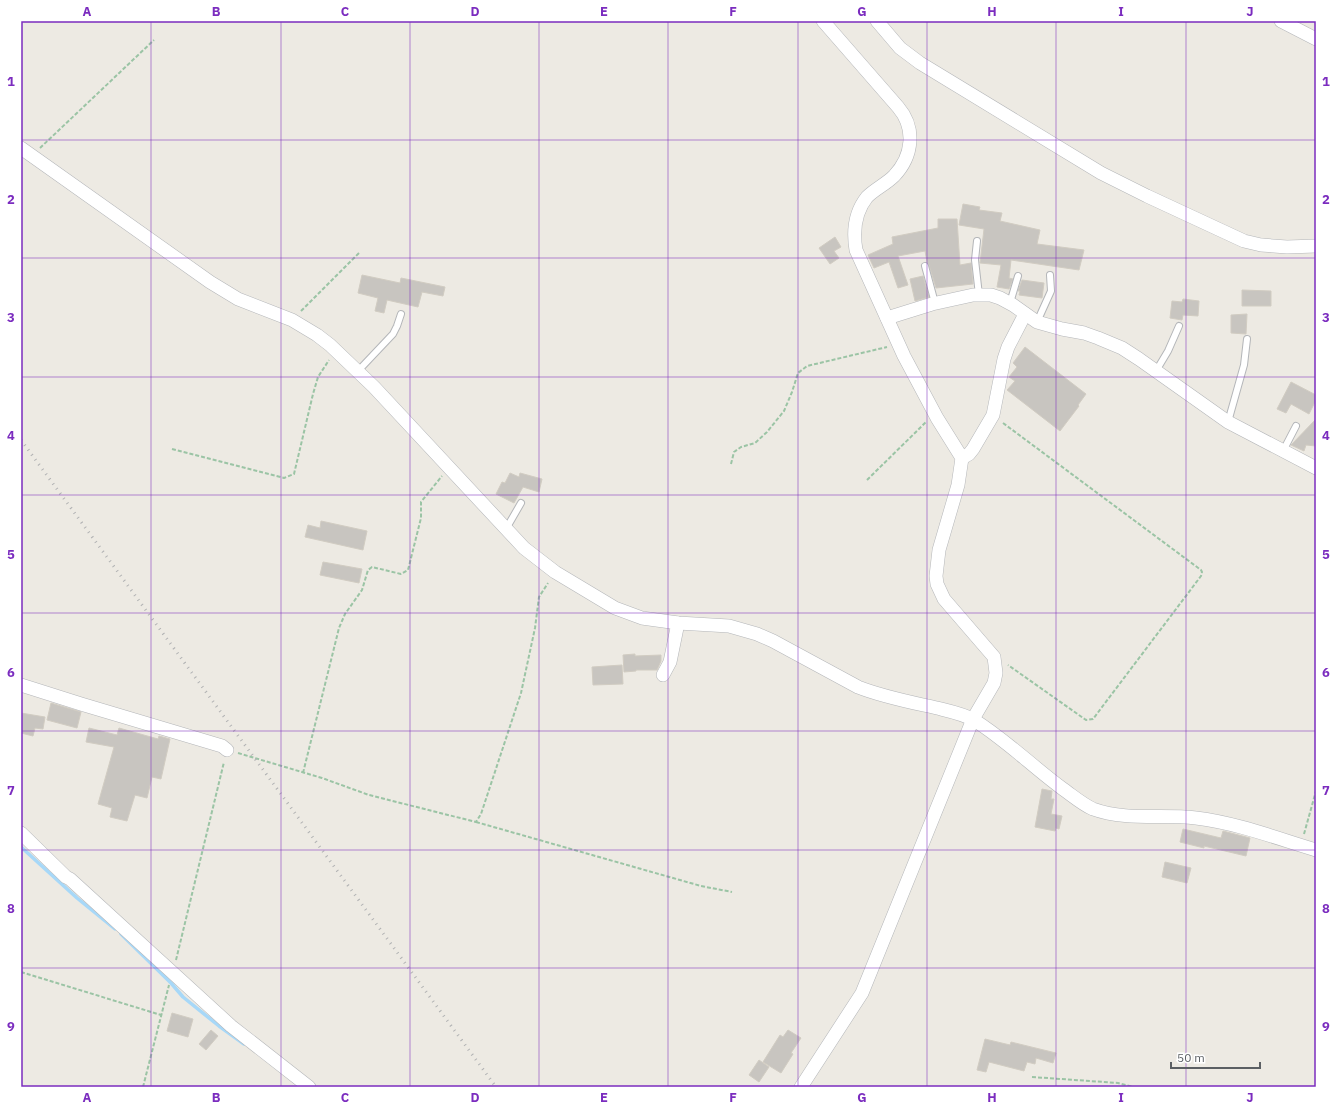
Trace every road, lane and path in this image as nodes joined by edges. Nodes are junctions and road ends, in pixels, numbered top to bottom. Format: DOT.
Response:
graph roads {
  1 [pos="823,21"];
  2 [pos="877,21"];
  3 [pos="1281,21"];
  4 [pos="1316,39"];
  5 [pos="154,40"];
  6 [pos="21,148"];
  7 [pos="32,156"];
  8 [pos="977,241"];
  9 [pos="1316,246"];
  10 [pos="360,253"];
  11 [pos="925,266"];
  12 [pos="1050,275"];
  13 [pos="1018,276"];
  14 [pos="979,295"];
  15 [pos="935,303"];
  16 [pos="1010,304"];
  17 [pos="401,314"];
  18 [pos="1025,314"];
  19 [pos="887,318"];
  20 [pos="292,320"];
  21 [pos="1037,322"];
  22 [pos="1179,326"];
  23 [pos="1247,339"];
  24 [pos="898,344"];
  25 [pos="335,349"];
  26 [pos="358,371"];
  27 [pos="1156,371"];
  28 [pos="935,413"];
  29 [pos="993,415"];
  30 [pos="1228,422"];
  31 [pos="1296,426"];
  32 [pos="172,449"];
  33 [pos="1283,451"];
  34 [pos="962,458"];
  35 [pos="731,464"];
  36 [pos="449,468"];
  37 [pos="1316,468"];
  38 [pos="867,480"];
  39 [pos="522,503"];
  40 [pos="506,529"];
  41 [pos="555,572"];
  42 [pos="678,623"];
  43 [pos="994,657"];
  44 [pos="663,675"];
  45 [pos="21,684"];
  46 [pos="973,719"];
  47 [pos="227,750"];
  48 [pos="303,773"];
  49 [pos="1316,791"];
  50 [pos="476,822"];
  51 [pos="21,834"];
  52 [pos="1300,845"];
  53 [pos="1316,850"];
  54 [pos="732,892"];
  55 [pos="21,972"];
  56 [pos="172,974"];
  57 [pos="161,1015"];
  58 [pos="1032,1077"];
  59 [pos="143,1087"];
  60 [pos="309,1087"];
  61 [pos="802,1087"];
  62 [pos="1132,1087"];
  1 -- 19 [label="street"];
  2 -- 9 [label="street"];
  3 -- 4 [label="street"];
  5 -- 7 [label="path"];
  6 -- 7 [label="street"];
  7 -- 20 [label="street"];
  8 -- 14 [label="lane"];
  10 -- 20 [label="path"];
  11 -- 15 [label="lane"];
  12 -- 21 [label="lane"];
  13 -- 16 [label="lane"];
  14 -- 15 [label="street"];
  14 -- 16 [label="street"];
  15 -- 19 [label="street"];
  16 -- 18 [label="street"];
  17 -- 26 [label="lane"];
  18 -- 21 [label="street"];
  18 -- 29 [label="street"];
  19 -- 24 [label="street"];
  20 -- 25 [label="street"];
  21 -- 27 [label="street"];
  22 -- 27 [label="lane"];
  23 -- 30 [label="lane"];
  24 -- 28 [label="street"];
  24 -- 35 [label="path"];
  25 -- 26 [label="street"];
  25 -- 32 [label="path"];
  26 -- 36 [label="street"];
  27 -- 30 [label="street"];
  28 -- 34 [label="street"];
  28 -- 38 [label="path"];
  29 -- 34 [label="street"];
  29 -- 43 [label="path"];
  30 -- 33 [label="street"];
  31 -- 33 [label="lane"];
  33 -- 37 [label="street"];
  34 -- 43 [label="street"];
  36 -- 40 [label="street"];
  36 -- 48 [label="path"];
  39 -- 40 [label="lane"];
  40 -- 41 [label="street"];
  41 -- 42 [label="street"];
  41 -- 50 [label="path"];
  42 -- 44 [label="street"];
  42 -- 46 [label="street"];
  43 -- 46 [label="street"];
  45 -- 47 [label="street"];
  46 -- 52 [label="street"];
  46 -- 61 [label="street"];
  47 -- 48 [label="path"];
  47 -- 56 [label="path"];
  48 -- 50 [label="path"];
  49 -- 52 [label="path"];
  50 -- 54 [label="path"];
  51 -- 56 [label="street"];
  52 -- 53 [label="street"];
  55 -- 57 [label="path"];
  56 -- 57 [label="path"];
  56 -- 60 [label="street"];
  57 -- 59 [label="path"];
  58 -- 62 [label="path"];
}
